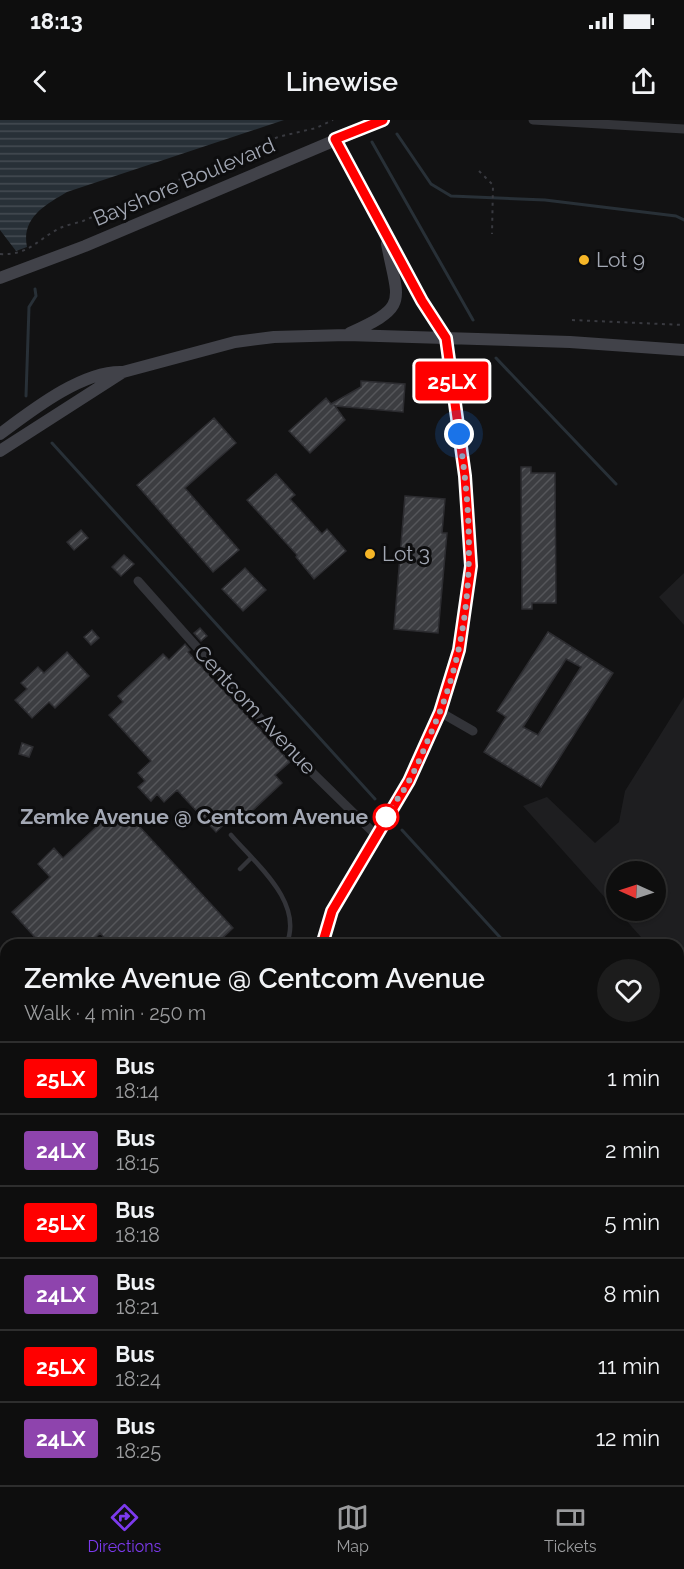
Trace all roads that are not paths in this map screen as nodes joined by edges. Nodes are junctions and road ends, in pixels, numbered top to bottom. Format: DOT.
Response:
graph roads {
  1 [pos="383,120"];
  2 [pos="533,120"];
  3 [pos="684,129"];
  4 [pos="335,139"];
  5 [pos="384,231"];
  6 [pos="0,278"];
  7 [pos="347,335"];
  8 [pos="446,338"];
  9 [pos="684,350"];
  10 [pos="123,372"];
  11 [pos="0,434"];
  12 [pos="0,452"];
  13 [pos="138,581"];
  14 [pos="440,712"];
  15 [pos="473,731"];
  16 [pos="231,835"];
  17 [pos="376,835"];
  18 [pos="251,858"];
  19 [pos="240,869"];
  20 [pos="287,939"];
  21 [pos="324,939"];
  1 -- 4 [label="street, Bayshore Boulevard"];
  2 -- 3 [label="street"];
  4 -- 5 [label="street"];
  4 -- 6 [label="street, Bayshore Boulevard"];
  5 -- 7 [label="street"];
  5 -- 8 [label="street"];
  7 -- 8 [label="street"];
  7 -- 10 [label="street"];
  8 -- 9 [label="street"];
  8 -- 14 [label="street"];
  10 -- 11 [label="street"];
  10 -- 12 [label="street"];
  13 -- 17 [label="street, Centcom Avenue"];
  14 -- 15 [label="street"];
  14 -- 17 [label="street"];
  16 -- 18 [label="lane"];
  17 -- 21 [label="street"];
  18 -- 19 [label="lane"];
  18 -- 20 [label="lane"];
}
